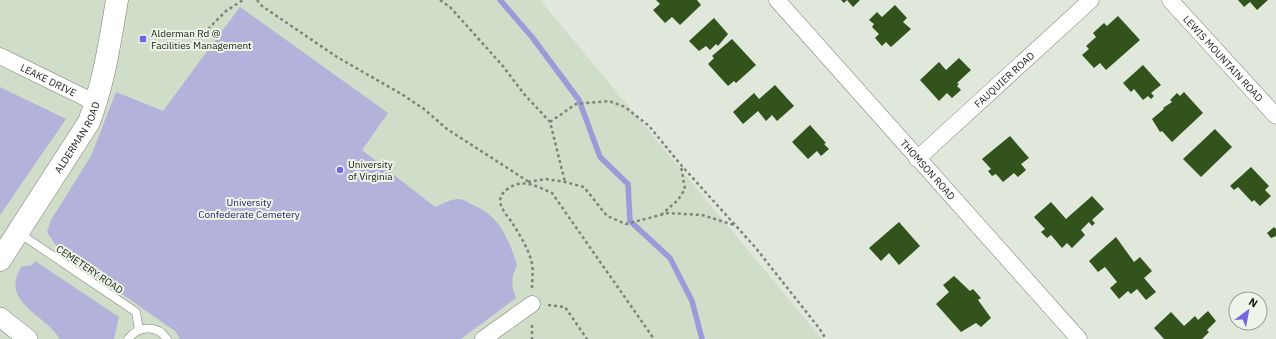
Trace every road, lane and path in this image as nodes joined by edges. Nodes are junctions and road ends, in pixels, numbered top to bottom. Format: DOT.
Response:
graph roads {
  1 [pos="117,0"];
  2 [pos="243,0"];
  3 [pos="256,0"];
  4 [pos="440,0"];
  5 [pos="777,0"];
  6 [pos="1091,0"];
  7 [pos="1170,0"];
  8 [pos="180,35"];
  9 [pos="0,56"];
  10 [pos="96,103"];
  11 [pos="1276,116"];
  12 [pos="550,122"];
  13 [pos="917,159"];
  14 [pos="681,166"];
  15 [pos="529,182"];
  16 [pos="565,182"];
  17 [pos="521,183"];
  18 [pos="661,215"];
  19 [pos="735,226"];
  20 [pos="18,233"];
  21 [pos="0,260"];
  22 [pos="532,304"];
  23 [pos="0,317"];
  24 [pos="139,330"];
  25 [pos="28,339"];
  26 [pos="128,339"];
  27 [pos="167,339"];
  28 [pos="482,339"];
  29 [pos="532,339"];
  30 [pos="587,339"];
  31 [pos="654,339"];
  32 [pos="826,339"];
  33 [pos="1079,339"];
  1 -- 10 [label="main road, ALDERMAN ROAD"];
  2 -- 8 [label="path"];
  3 -- 15 [label="path"];
  4 -- 12 [label="path"];
  5 -- 13 [label="street, THOMSON ROAD"];
  6 -- 13 [label="street, FAUQUIER ROAD"];
  7 -- 11 [label="street, LEWIS MOUNTAIN ROAD"];
  9 -- 10 [label="street, LEAKE DRIVE"];
  10 -- 20 [label="main road, ALDERMAN ROAD"];
  12 -- 14 [label="path"];
  12 -- 16 [label="path"];
  13 -- 33 [label="street, THOMSON ROAD"];
  14 -- 18 [label="path"];
  14 -- 19 [label="path"];
  15 -- 16 [label="path"];
  15 -- 17 [label="path"];
  16 -- 18 [label="path"];
  17 -- 22 [label="path"];
  17 -- 31 [label="path"];
  18 -- 19 [label="path"];
  19 -- 32 [label="path"];
  20 -- 21 [label="main road, ALDERMAN ROAD"];
  20 -- 24 [label="lane, CEMETERY ROAD"];
  22 -- 28 [label="street"];
  22 -- 29 [label="path"];
  22 -- 30 [label="path"];
  23 -- 25 [label="street"];
  24 -- 26 [label="lane"];
  24 -- 27 [label="lane"];
}
